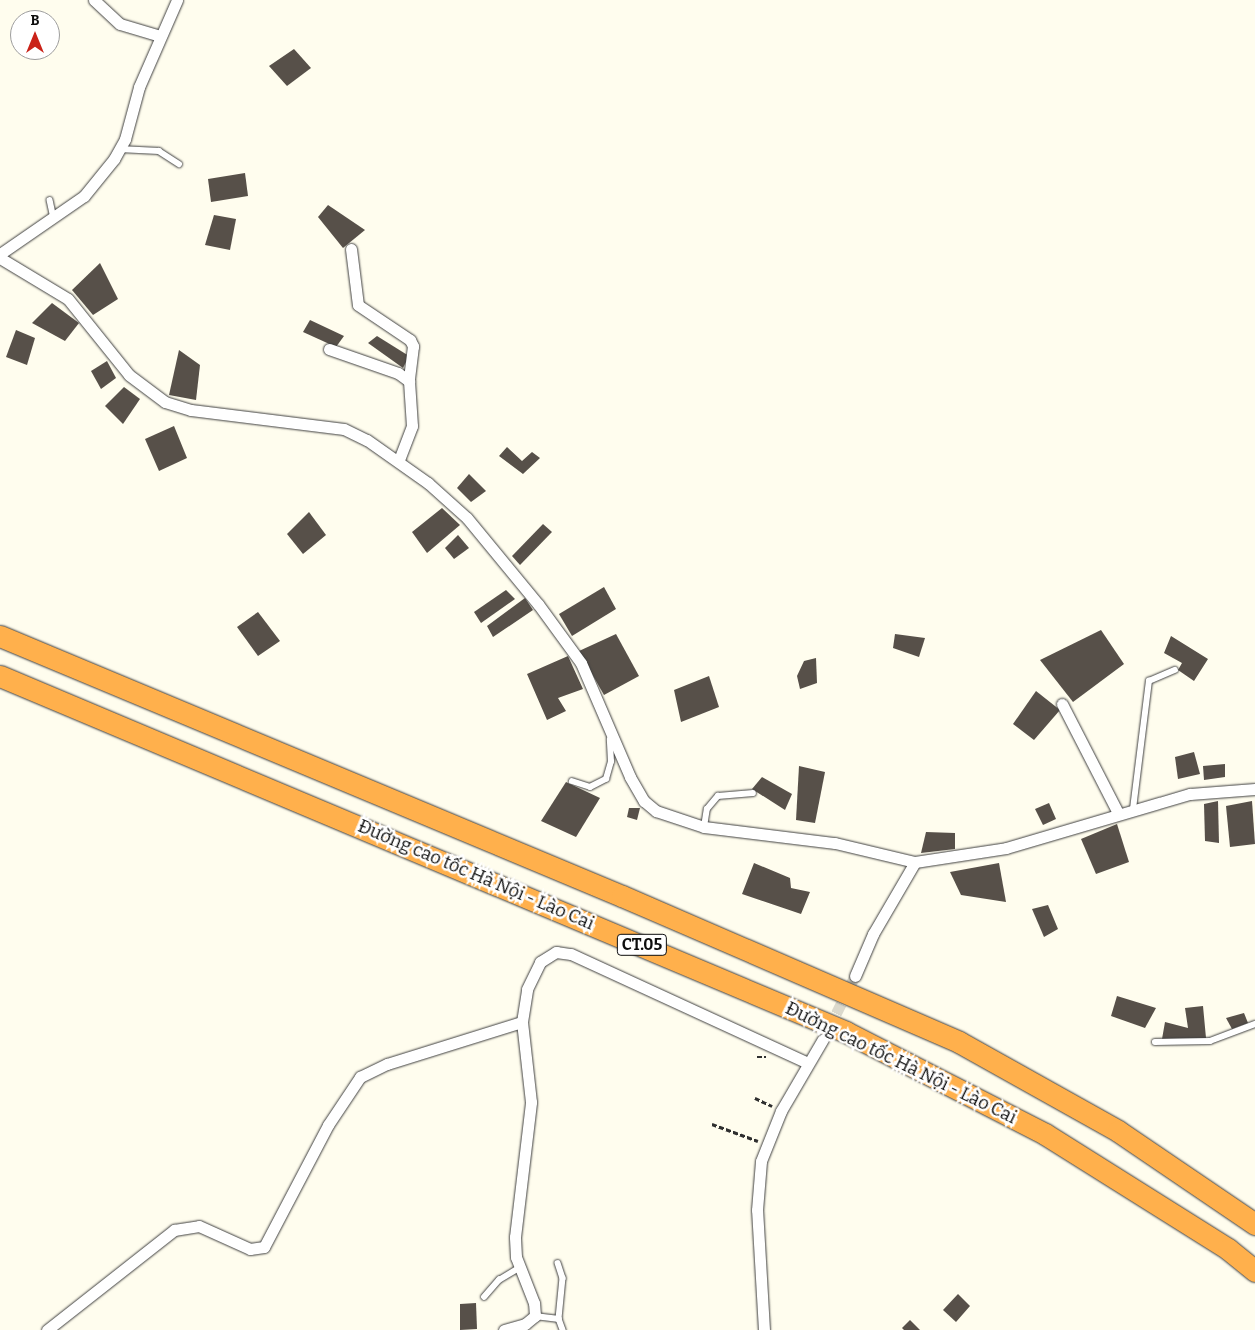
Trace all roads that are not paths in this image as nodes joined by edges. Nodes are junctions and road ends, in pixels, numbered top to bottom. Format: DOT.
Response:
graph roads {
  1 [pos="94,0"];
  2 [pos="177,0"];
  3 [pos="160,36"];
  4 [pos="120,148"];
  5 [pos="178,164"];
  6 [pos="50,200"];
  7 [pos="53,214"];
  8 [pos="351,249"];
  9 [pos="0,256"];
  10 [pos="329,349"];
  11 [pos="409,381"];
  12 [pos="399,460"];
  13 [pos="0,636"];
  14 [pos="1175,670"];
  15 [pos="0,676"];
  16 [pos="1062,704"];
  17 [pos="610,728"];
  18 [pos="572,781"];
  19 [pos="1255,788"];
  20 [pos="753,793"];
  21 [pos="1133,809"];
  22 [pos="1118,813"];
  23 [pos="704,827"];
  24 [pos="915,862"];
  25 [pos="855,976"];
  26 [pos="522,1022"];
  27 [pos="1255,1024"];
  28 [pos="823,1039"];
  29 [pos="1155,1042"];
  30 [pos="806,1062"];
  31 [pos="1255,1224"];
  32 [pos="558,1262"];
  33 [pos="519,1268"];
  34 [pos="1255,1271"];
  35 [pos="484,1298"];
  36 [pos="535,1316"];
  37 [pos="559,1319"];
  38 [pos="48,1330"];
  39 [pos="508,1330"];
  40 [pos="563,1330"];
  41 [pos="764,1330"];
  1 -- 3 [label="street"];
  2 -- 3 [label="street"];
  3 -- 4 [label="street"];
  4 -- 5 [label="lane"];
  4 -- 7 [label="street"];
  6 -- 7 [label="lane"];
  7 -- 9 [label="street"];
  8 -- 11 [label="street"];
  9 -- 12 [label="street"];
  10 -- 11 [label="street"];
  11 -- 12 [label="street"];
  12 -- 17 [label="street"];
  13 -- 31 [label="highway, Đường cao tốc Hà Nội - Lào Cai / CT.05"];
  14 -- 21 [label="lane"];
  15 -- 34 [label="highway, Đường cao tốc Hà Nội - Lào Cai / CT.05"];
  16 -- 22 [label="street"];
  17 -- 18 [label="lane"];
  17 -- 23 [label="street"];
  19 -- 21 [label="street"];
  20 -- 23 [label="lane"];
  21 -- 22 [label="street"];
  22 -- 24 [label="street"];
  23 -- 24 [label="street"];
  24 -- 25 [label="street"];
  26 -- 30 [label="street"];
  26 -- 33 [label="street"];
  26 -- 38 [label="street"];
  27 -- 29 [label="lane"];
  28 -- 30 [label="street"];
  30 -- 41 [label="street"];
  32 -- 37 [label="lane"];
  33 -- 35 [label="lane"];
  33 -- 36 [label="street"];
  36 -- 37 [label="lane"];
  36 -- 39 [label="street"];
  37 -- 40 [label="lane"];
}
